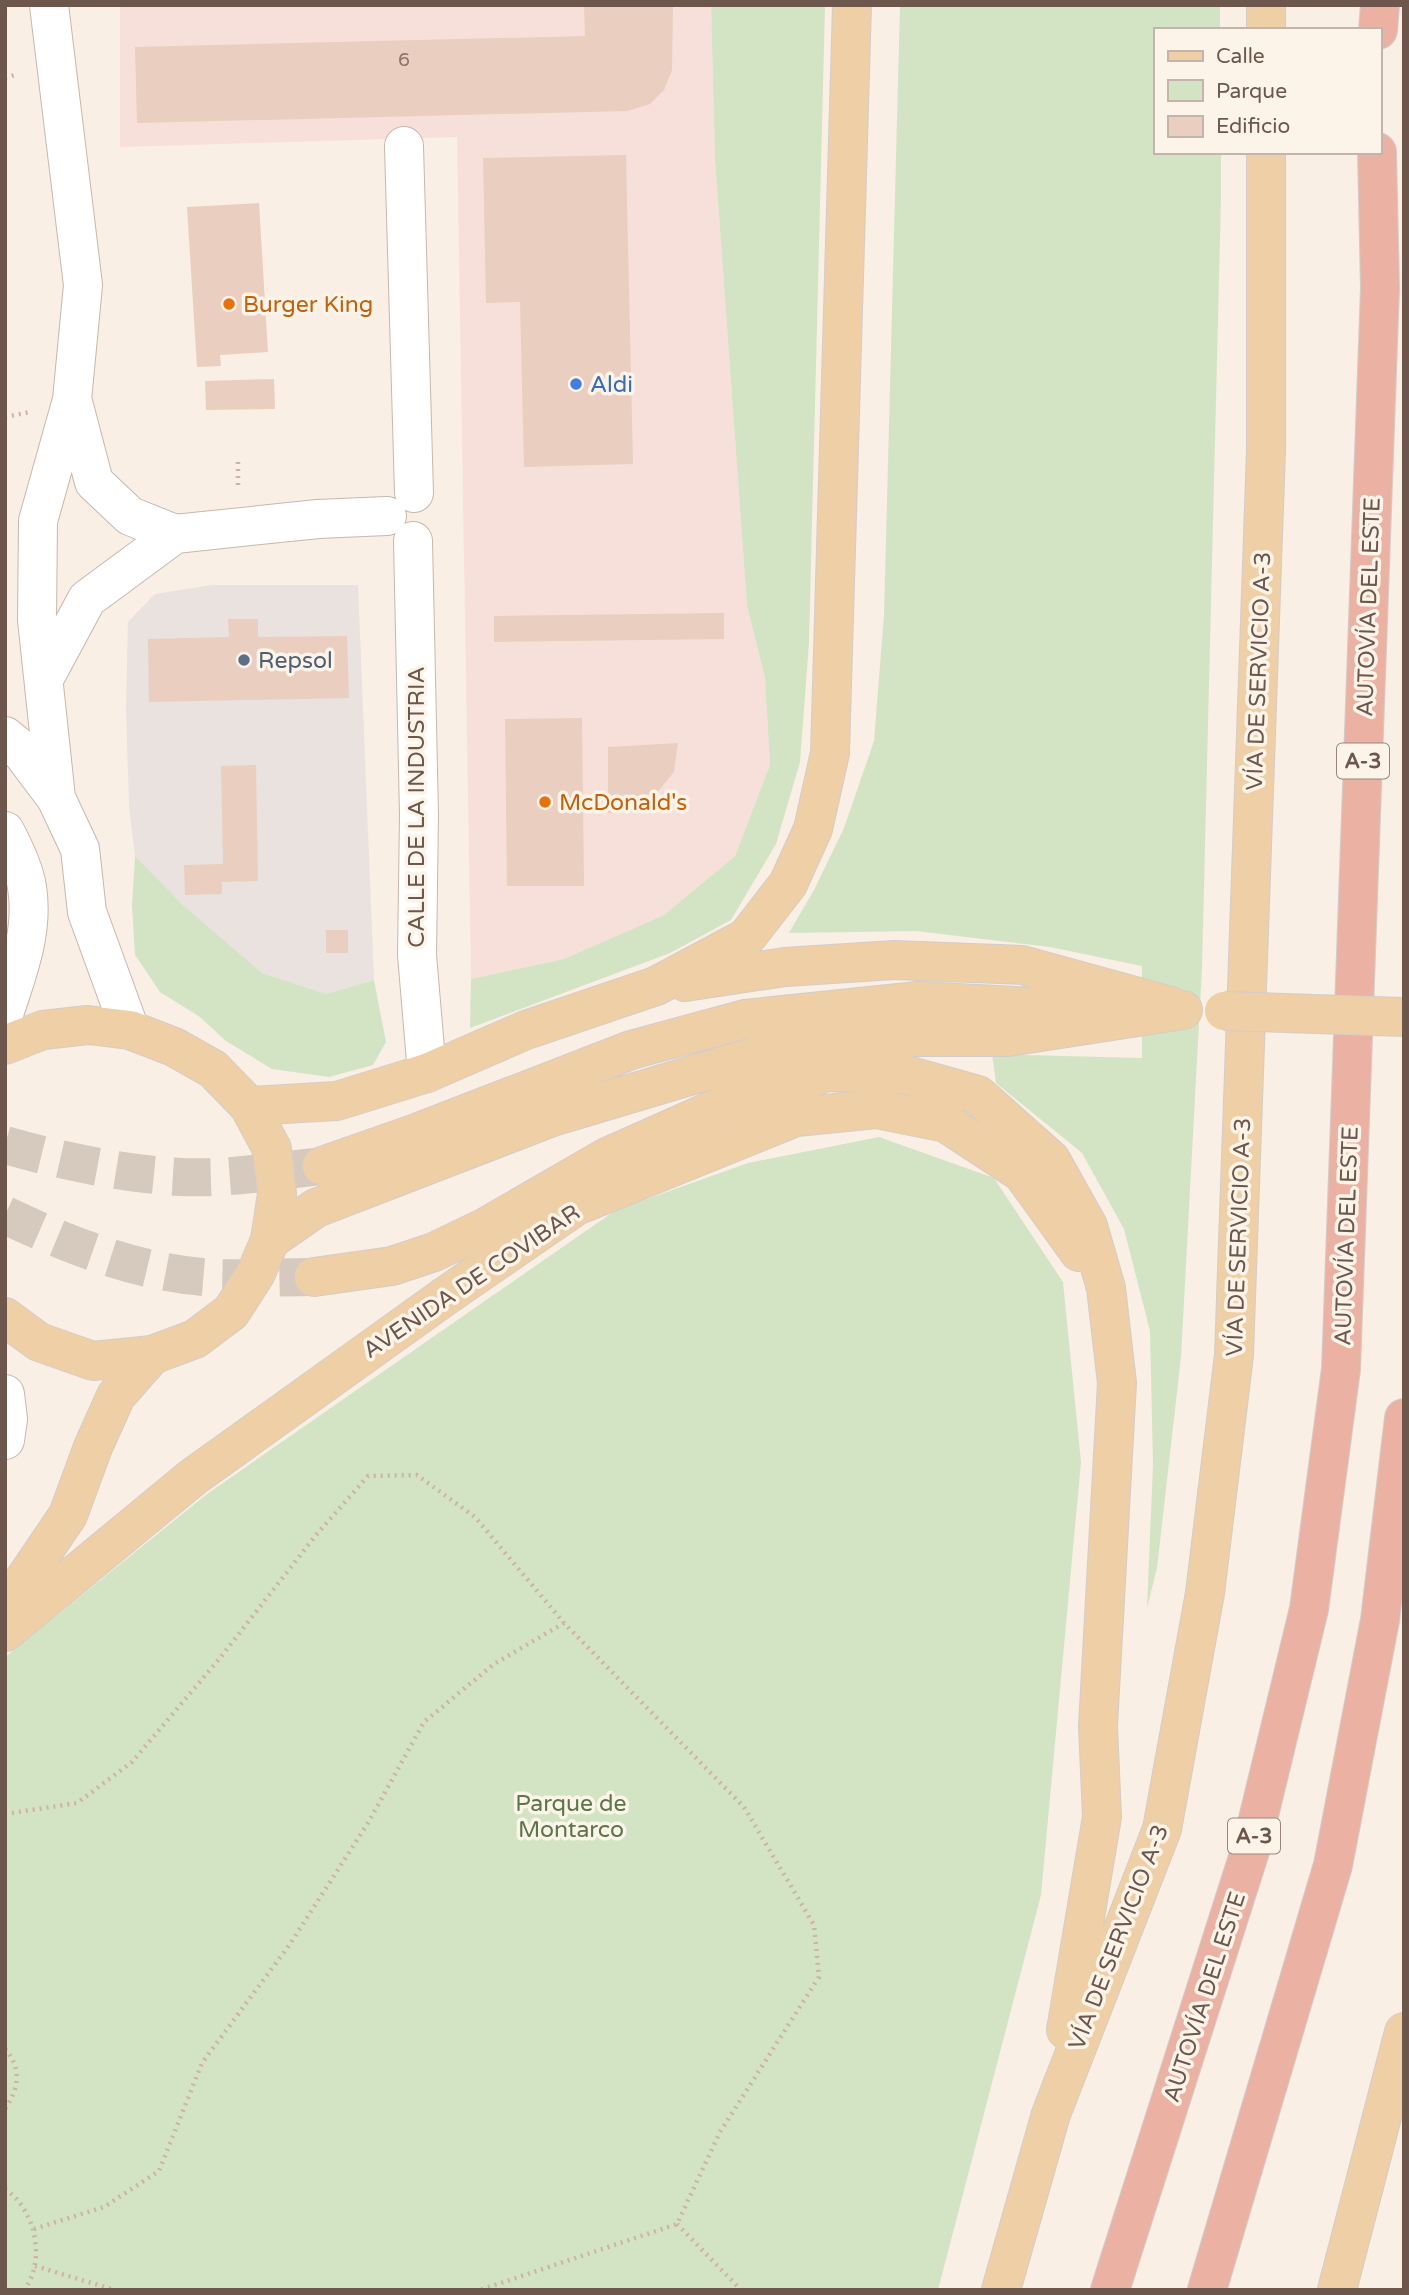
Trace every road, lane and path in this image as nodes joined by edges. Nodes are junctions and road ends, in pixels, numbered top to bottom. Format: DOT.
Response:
graph roads {
  1 [pos="49,5"];
  2 [pos="852,5"];
  3 [pos="1266,5"];
  4 [pos="1380,5"];
  5 [pos="1266,28"];
  6 [pos="1378,28"];
  7 [pos="404,146"];
  8 [pos="1266,154"];
  9 [pos="1377,154"];
  10 [pos="72,400"];
  11 [pos="18,414"];
  12 [pos="5,417"];
  13 [pos="238,462"];
  14 [pos="238,495"];
  15 [pos="405,516"];
  16 [pos="176,534"];
  17 [pos="44,679"];
  18 [pos="5,736"];
  19 [pos="56,798"];
  20 [pos="5,831"];
  21 [pos="656,986"];
  22 [pos="1183,1010"];
  23 [pos="5,1011"];
  24 [pos="1404,1017"];
  25 [pos="130,1030"];
  26 [pos="5,1045"];
  27 [pos="427,1073"];
  28 [pos="249,1106"];
  29 [pos="322,1166"];
  30 [pos="270,1240"];
  31 [pos="314,1277"];
  32 [pos="1106,1288"];
  33 [pos="5,1317"];
  34 [pos="152,1355"];
  35 [pos="5,1394"];
  36 [pos="1404,1418"];
  37 [pos="5,1440"];
  38 [pos="5,1608"];
  39 [pos="564,1623"];
  40 [pos="5,1632"];
  41 [pos="5,1814"];
  42 [pos="1404,2032"];
  43 [pos="5,2049"];
  44 [pos="5,2109"];
  45 [pos="1051,2114"];
  46 [pos="5,2189"];
  47 [pos="677,2224"];
  48 [pos="34,2229"];
  49 [pos="35,2266"];
  50 [pos="24,2290"];
  51 [pos="115,2290"];
  52 [pos="480,2290"];
  53 [pos="741,2290"];
  54 [pos="1001,2290"];
  55 [pos="1110,2290"];
  56 [pos="1207,2290"];
  57 [pos="1337,2290"];
  1 -- 10 [label="street"];
  2 -- 21 [label="main road"];
  3 -- 5 [label="main road"];
  4 -- 6 [label="highway"];
  7 -- 15 [label="street, CALLE DE LA INDUSTRIA"];
  8 -- 45 [label="main road, VÍA DE SERVICIO A-3"];
  9 -- 55 [label="highway, AUTOVÍA DEL ESTE / A-3"];
  10 -- 16 [label="street"];
  10 -- 17 [label="street"];
  11 -- 12 [label="path"];
  13 -- 14 [label="path"];
  15 -- 16 [label="street"];
  15 -- 27 [label="street, CALLE DE LA INDUSTRIA"];
  16 -- 17 [label="street"];
  17 -- 19 [label="street"];
  18 -- 19 [label="street"];
  19 -- 25 [label="street"];
  20 -- 23 [label="street"];
  21 -- 22 [label="main road"];
  21 -- 27 [label="main road"];
  22 -- 24 [label="main road, bridge"];
  22 -- 29 [label="main road"];
  22 -- 30 [label="main road"];
  25 -- 26 [label="main road"];
  25 -- 28 [label="main road"];
  27 -- 28 [label="main road"];
  28 -- 30 [label="main road"];
  30 -- 34 [label="main road"];
  31 -- 32 [label="main road"];
  32 -- 40 [label="main road, AVENIDA DE COVIBAR"];
  32 -- 45 [label="main road"];
  33 -- 34 [label="main road"];
  34 -- 38 [label="main road"];
  35 -- 37 [label="street"];
  36 -- 56 [label="highway"];
  39 -- 41 [label="path"];
  39 -- 47 [label="path"];
  39 -- 48 [label="path"];
  42 -- 57 [label="main road"];
  43 -- 44 [label="path"];
  45 -- 54 [label="main road, VÍA DE SERVICIO A-3"];
  46 -- 48 [label="path"];
  47 -- 52 [label="path"];
  47 -- 53 [label="path"];
  48 -- 49 [label="path"];
  49 -- 50 [label="path"];
  49 -- 51 [label="path"];
}
